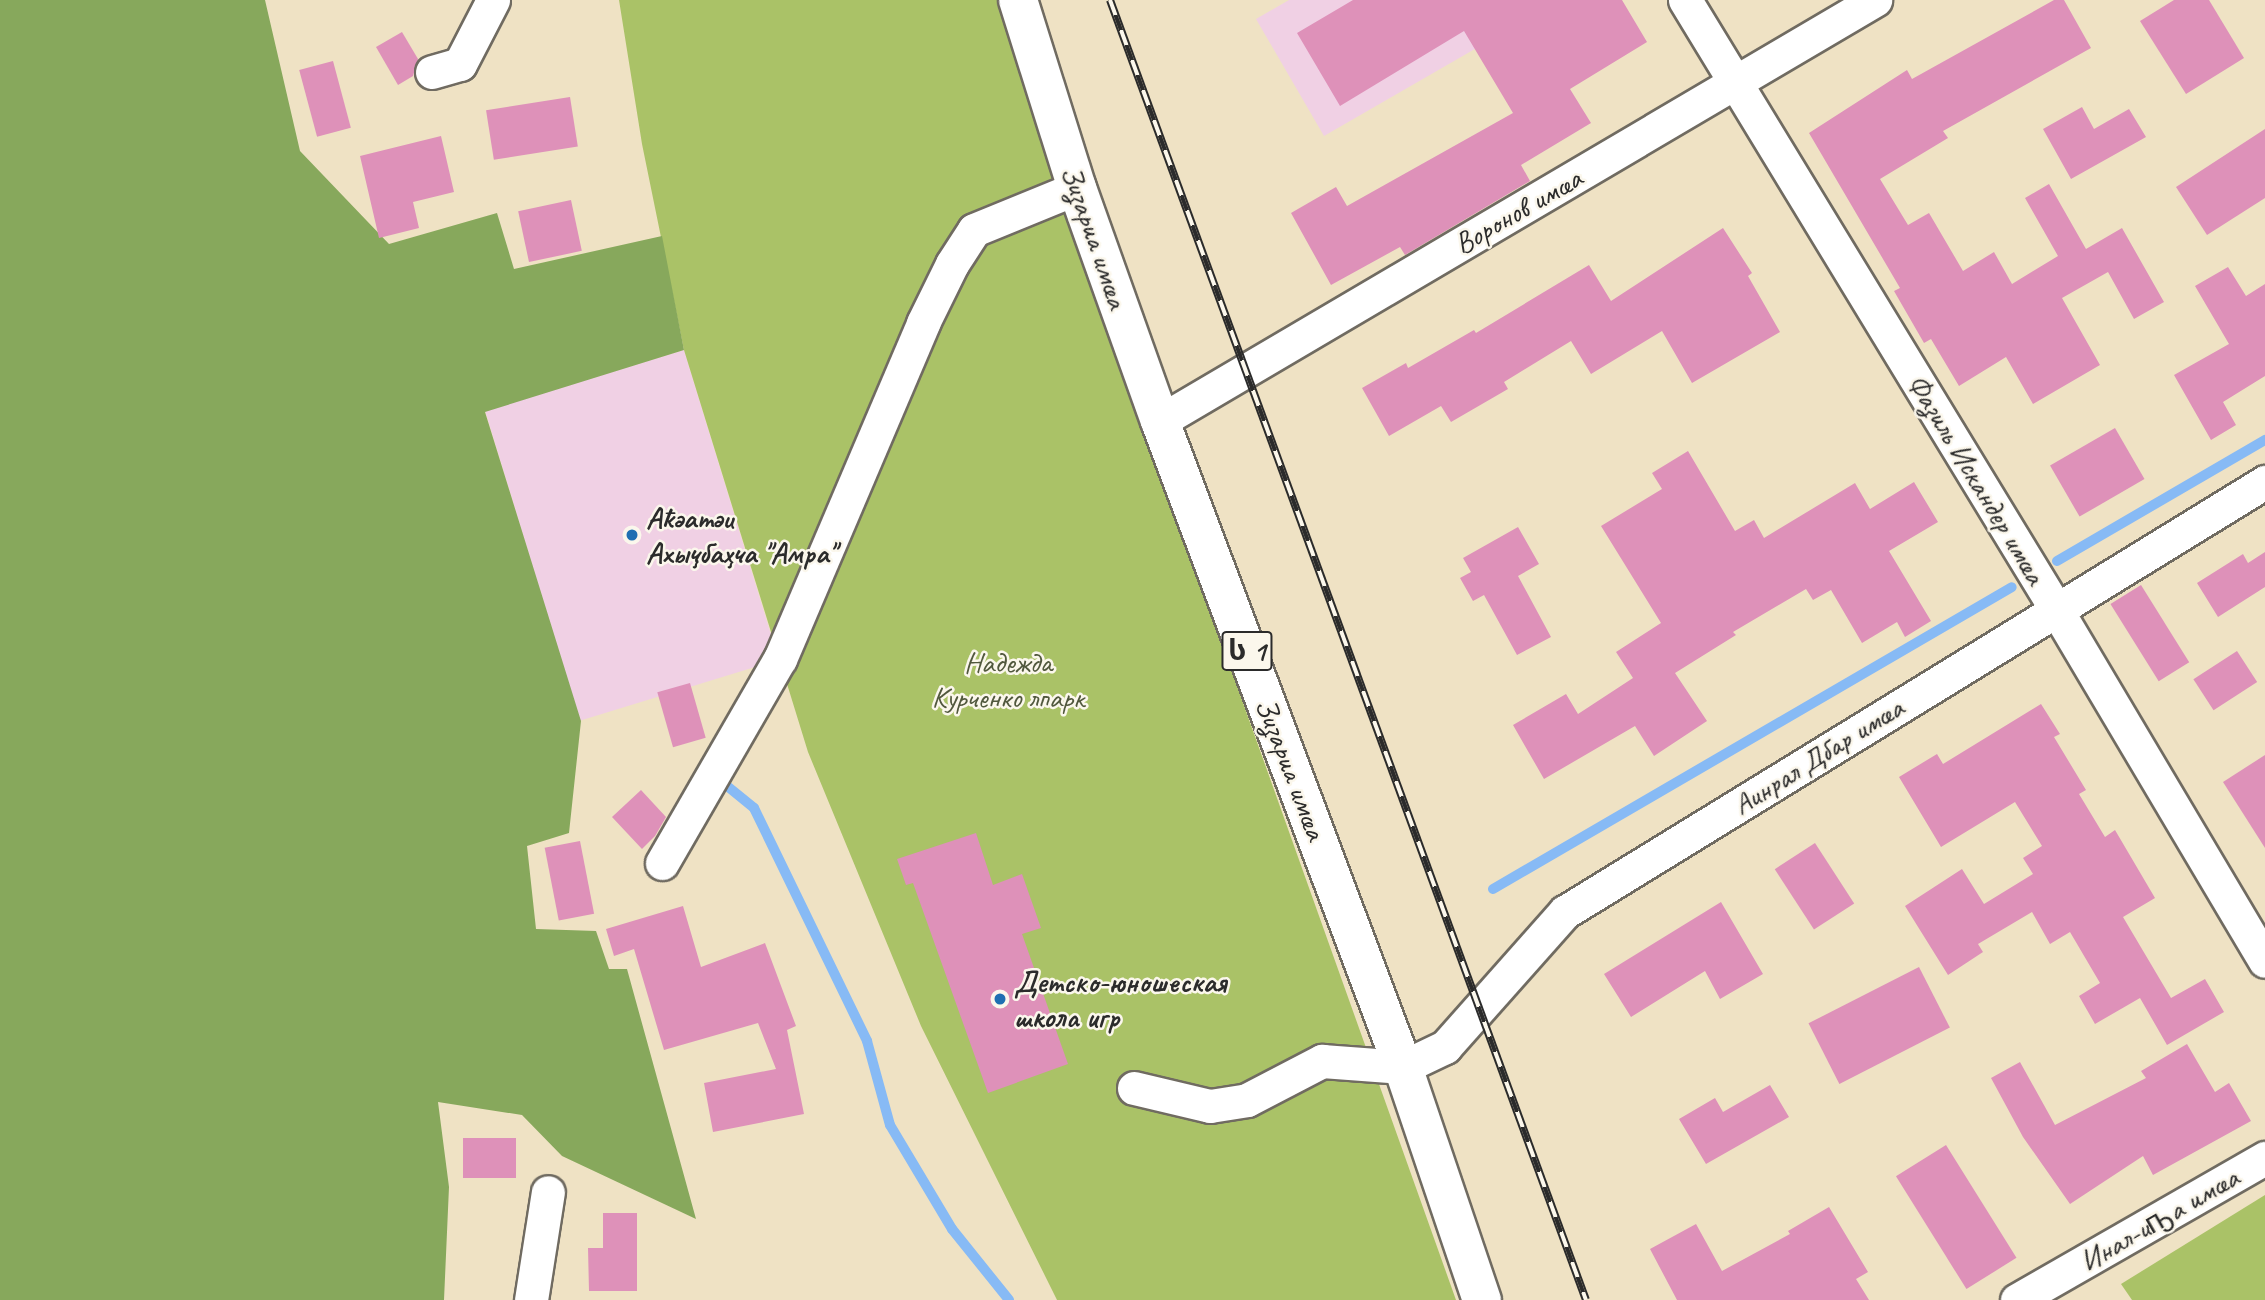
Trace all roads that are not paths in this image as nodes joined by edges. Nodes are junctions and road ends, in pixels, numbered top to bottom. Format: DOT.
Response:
graph roads {
  1 [pos="493,0"];
  2 [pos="1018,0"];
  3 [pos="1685,0"];
  4 [pos="1875,0"];
  5 [pos="432,72"];
  6 [pos="1735,85"];
  7 [pos="1077,188"];
  8 [pos="1160,421"];
  9 [pos="2265,482"];
  10 [pos="2056,609"];
  11 [pos="662,863"];
  12 [pos="2265,961"];
  13 [pos="1403,1067"];
  14 [pos="1134,1088"];
  15 [pos="2265,1158"];
  16 [pos="548,1192"];
  17 [pos="531,1300"];
  18 [pos="1482,1300"];
  19 [pos="2017,1300"];
  1 -- 5 [label="street"];
  2 -- 7 [label="highway, Ӡиӡариа имҩа / ს 1"];
  3 -- 6 [label="street, Фазиль Искандер имҩа"];
  4 -- 6 [label="street, Воронов имҩа"];
  6 -- 8 [label="street, Воронов имҩа"];
  6 -- 10 [label="street, Фазиль Искандер имҩа"];
  7 -- 8 [label="highway, Ӡиӡариа имҩа / ს 1"];
  7 -- 11 [label="street"];
  8 -- 13 [label="highway, Ӡиӡариа имҩа / ს 1"];
  9 -- 10 [label="street, Аинрал Дбар имҩа"];
  10 -- 12 [label="street, Фазиль Искандер имҩа"];
  10 -- 13 [label="street, Аинрал Дбар имҩа"];
  13 -- 14 [label="street"];
  13 -- 18 [label="highway, Ӡиӡариа имҩа / ს 1"];
  15 -- 19 [label="street, Инал-иҧа имҩа"];
  16 -- 17 [label="street"];
}
